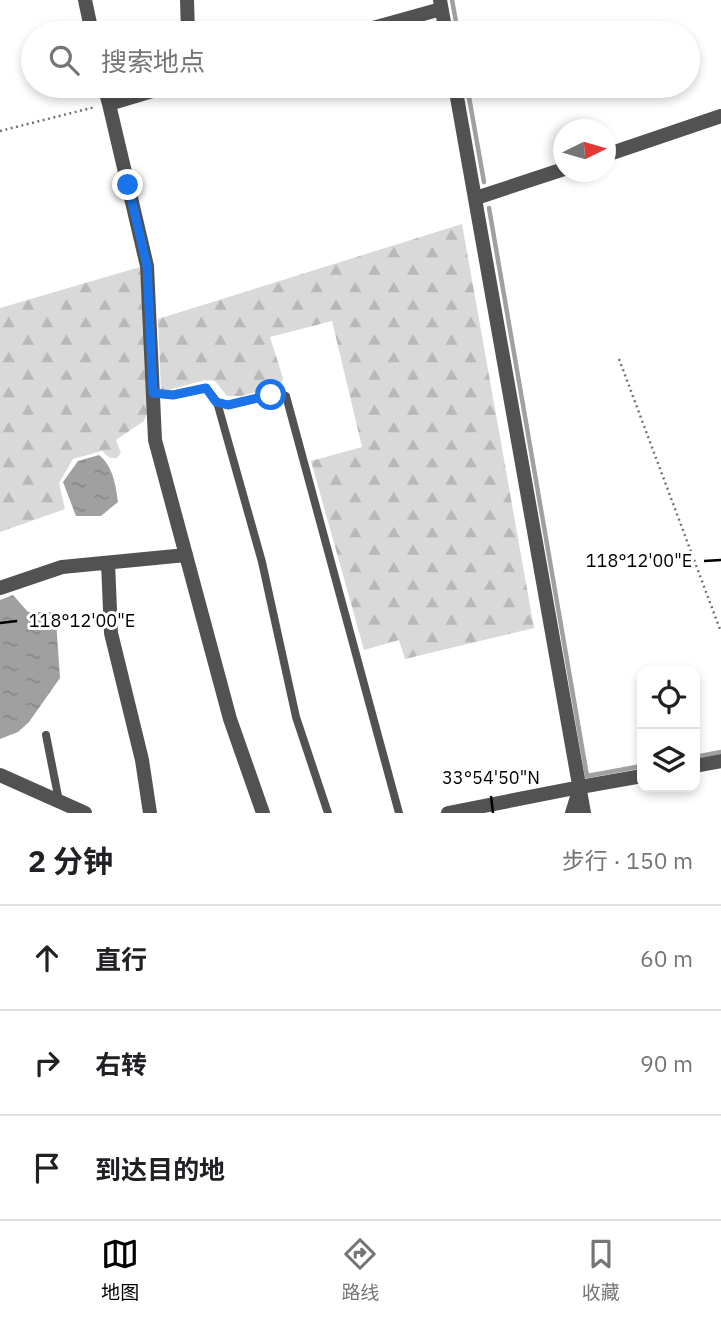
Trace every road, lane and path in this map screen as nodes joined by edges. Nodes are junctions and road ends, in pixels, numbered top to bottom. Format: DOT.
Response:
graph roads {
  1 [pos="85,0"];
  2 [pos="187,0"];
  3 [pos="440,5"];
  4 [pos="89,21"];
  5 [pos="188,21"];
  6 [pos="391,21"];
  7 [pos="107,98"];
  8 [pos="129,98"];
  9 [pos="457,98"];
  10 [pos="109,104"];
  11 [pos="721,116"];
  12 [pos="0,131"];
  13 [pos="616,152"];
  14 [pos="553,173"];
  15 [pos="476,198"];
  16 [pos="619,359"];
  17 [pos="153,393"];
  18 [pos="216,402"];
  19 [pos="186,555"];
  20 [pos="108,563"];
  21 [pos="0,588"];
  22 [pos="721,632"];
  23 [pos="46,735"];
  24 [pos="721,761"];
  25 [pos="700,765"];
  26 [pos="0,775"];
  27 [pos="637,777"];
  28 [pos="580,787"];
  29 [pos="59,801"];
  30 [pos="85,813"];
  31 [pos="150,813"];
  32 [pos="263,813"];
  33 [pos="328,813"];
  34 [pos="400,813"];
  35 [pos="448,813"];
  36 [pos="572,813"];
  37 [pos="584,813"];
  1 -- 4 [label="street"];
  2 -- 5 [label="street"];
  3 -- 6 [label="street"];
  7 -- 10 [label="street"];
  8 -- 10 [label="street"];
  9 -- 15 [label="street"];
  10 -- 12 [label="path"];
  10 -- 17 [label="street"];
  11 -- 13 [label="street"];
  14 -- 15 [label="street"];
  15 -- 28 [label="street"];
  16 -- 22 [label="path"];
  17 -- 18 [label="lane"];
  17 -- 19 [label="street"];
  18 -- 33 [label="lane"];
  18 -- 34 [label="lane"];
  19 -- 20 [label="street"];
  19 -- 32 [label="street"];
  20 -- 21 [label="street"];
  20 -- 31 [label="street"];
  23 -- 29 [label="lane"];
  24 -- 25 [label="street"];
  26 -- 29 [label="street"];
  27 -- 28 [label="street"];
  28 -- 35 [label="street"];
  28 -- 36 [label="street"];
  28 -- 37 [label="street"];
  29 -- 30 [label="street"];
}
